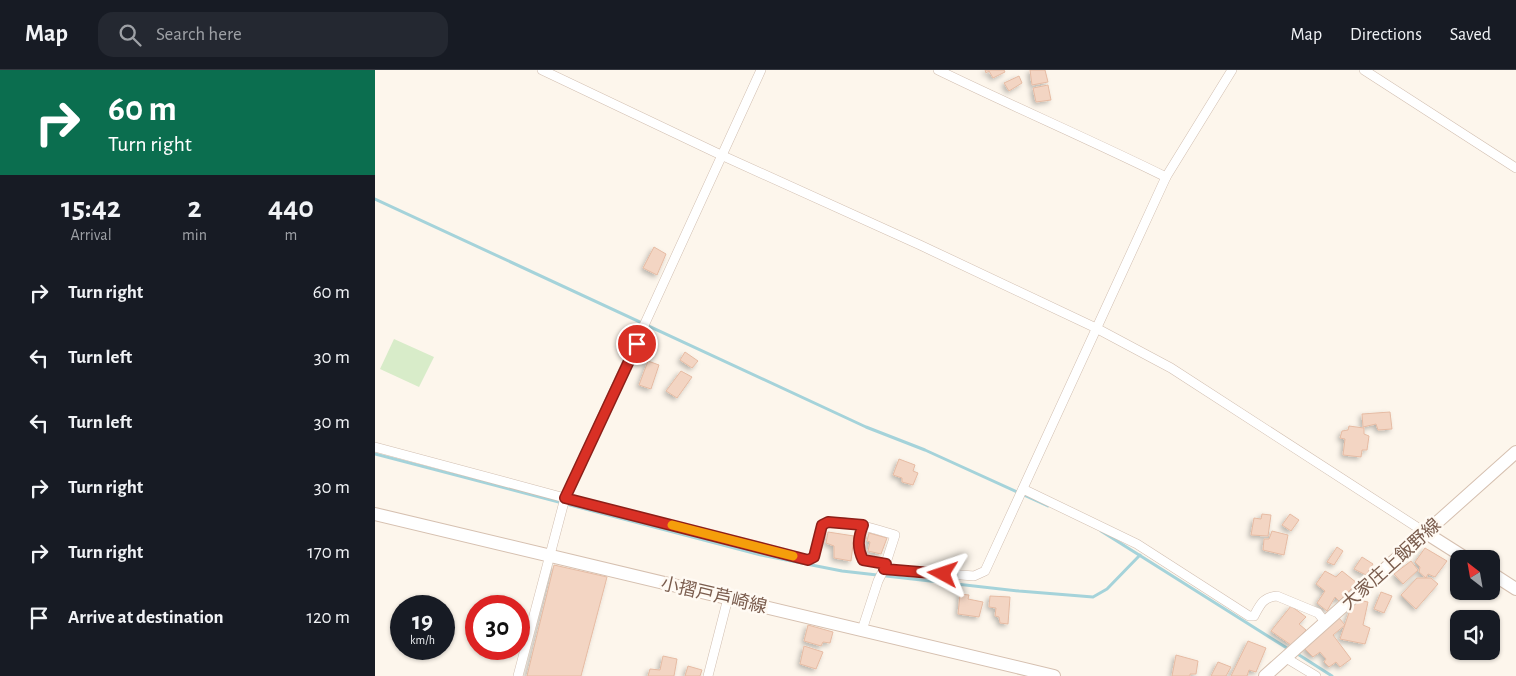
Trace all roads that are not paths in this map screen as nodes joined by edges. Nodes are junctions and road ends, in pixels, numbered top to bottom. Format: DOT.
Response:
graph roads {
  1 [pos="542,70"];
  2 [pos="761,70"];
  3 [pos="939,70"];
  4 [pos="1232,70"];
  5 [pos="1364,70"];
  6 [pos="721,156"];
  7 [pos="1516,168"];
  8 [pos="1166,177"];
  9 [pos="1096,328"];
  10 [pos="375,447"];
  11 [pos="1516,452"];
  12 [pos="1023,489"];
  13 [pos="565,498"];
  14 [pos="375,514"];
  15 [pos="863,525"];
  16 [pos="1426,533"];
  17 [pos="1453,550"];
  18 [pos="549,556"];
  19 [pos="885,567"];
  20 [pos="1500,578"];
  21 [pos="1516,588"];
  22 [pos="728,598"];
  23 [pos="1326,623"];
  24 [pos="862,630"];
  25 [pos="1286,658"];
  26 [pos="518,676"];
  27 [pos="708,676"];
  28 [pos="1054,676"];
  29 [pos="1265,676"];
  30 [pos="1316,676"];
  1 -- 6 [label="street"];
  2 -- 6 [label="street"];
  3 -- 8 [label="street"];
  4 -- 8 [label="street"];
  5 -- 7 [label="street"];
  6 -- 9 [label="street"];
  6 -- 13 [label="street"];
  8 -- 9 [label="street"];
  9 -- 12 [label="street"];
  9 -- 16 [label="street"];
  10 -- 13 [label="street"];
  11 -- 16 [label="main road, 大家庄上飯野線"];
  12 -- 19 [label="street"];
  12 -- 23 [label="street"];
  13 -- 15 [label="street"];
  13 -- 18 [label="street"];
  14 -- 18 [label="main road, 小摺戸芦崎線"];
  15 -- 19 [label="street"];
  15 -- 19 [label="street"];
  16 -- 17 [label="main road"];
  16 -- 23 [label="main road, 大家庄上飯野線"];
  18 -- 22 [label="main road, 小摺戸芦崎線"];
  18 -- 26 [label="street"];
  19 -- 24 [label="street"];
  20 -- 21 [label="main road"];
  22 -- 24 [label="main road, 小摺戸芦崎線"];
  22 -- 27 [label="street"];
  23 -- 25 [label="main road, 大家庄上飯野線"];
  24 -- 28 [label="main road, 小摺戸芦崎線"];
  25 -- 29 [label="main road, 大家庄上飯野線"];
  25 -- 30 [label="street"];
}
